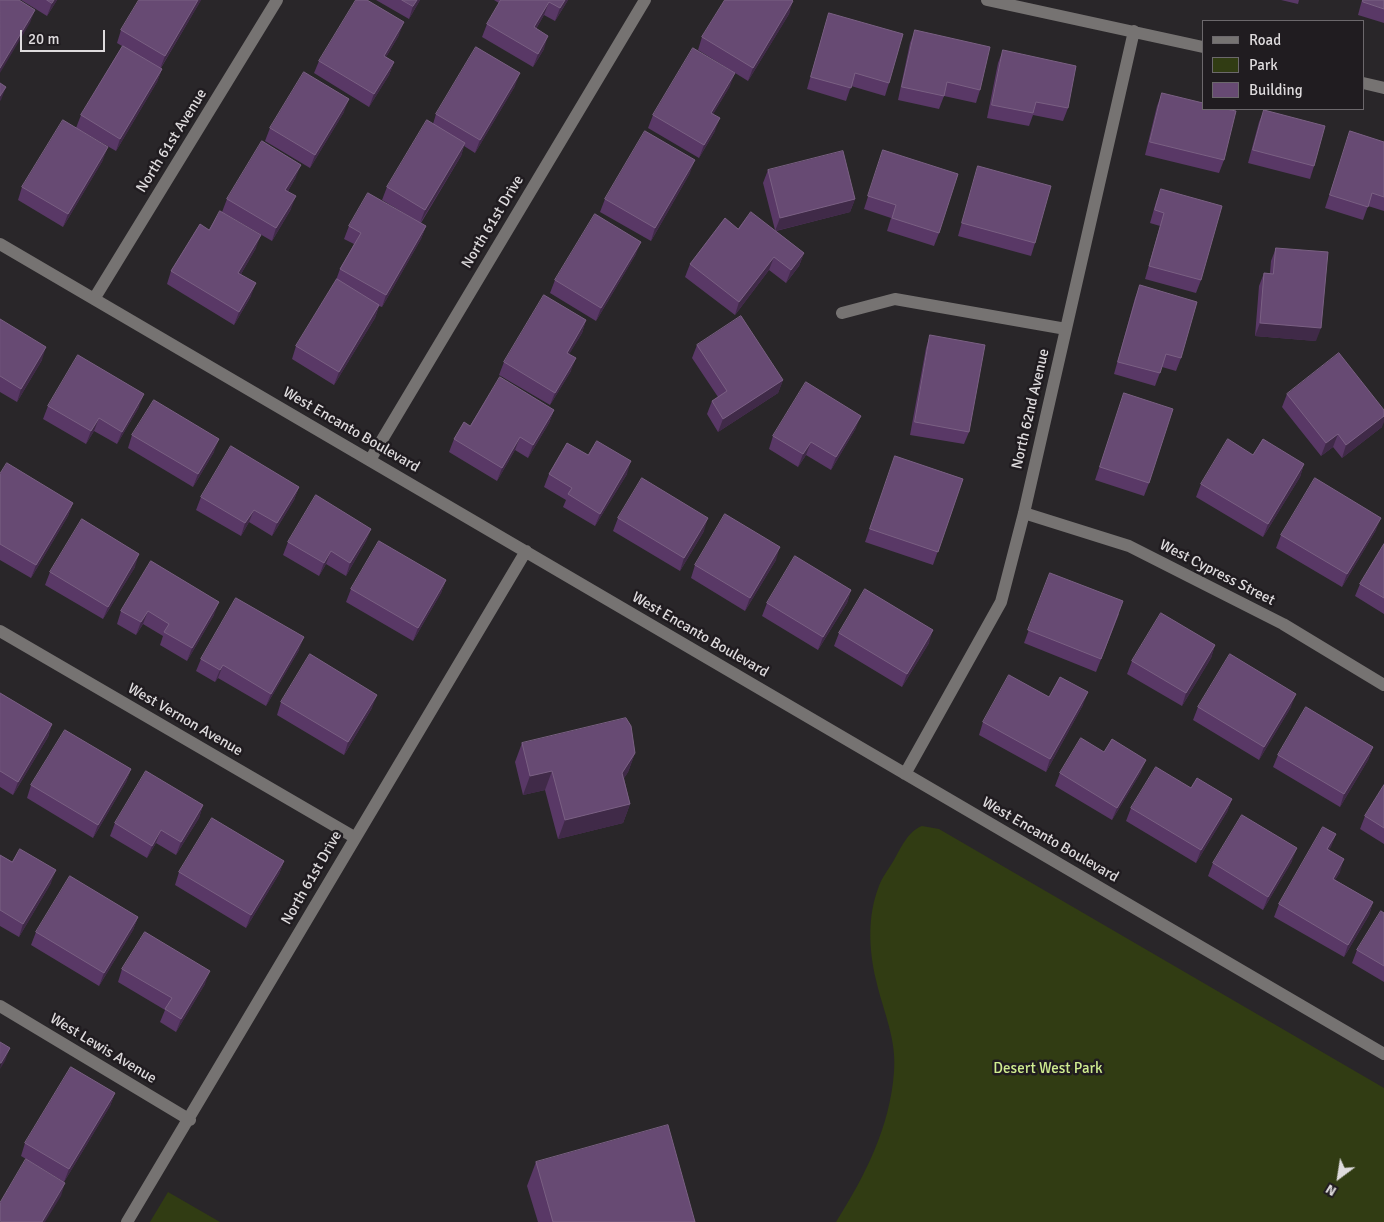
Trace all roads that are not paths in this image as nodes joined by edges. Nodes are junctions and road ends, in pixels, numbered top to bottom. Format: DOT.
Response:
graph roads {
  1 [pos="277,0"];
  2 [pos="645,0"];
  3 [pos="987,0"];
  4 [pos="1134,32"];
  5 [pos="1202,47"];
  6 [pos="1364,83"];
  7 [pos="1384,88"];
  8 [pos="0,244"];
  9 [pos="94,299"];
  10 [pos="842,313"];
  11 [pos="1066,329"];
  12 [pos="370,460"];
  13 [pos="1024,513"];
  14 [pos="526,552"];
  15 [pos="0,631"];
  16 [pos="1384,685"];
  17 [pos="905,774"];
  18 [pos="354,837"];
  19 [pos="0,1006"];
  20 [pos="1384,1054"];
  21 [pos="190,1120"];
  22 [pos="128,1222"];
  1 -- 9 [label="street, North 61st Avenue"];
  2 -- 12 [label="street, North 61st Drive"];
  3 -- 4 [label="street"];
  4 -- 5 [label="street"];
  4 -- 11 [label="street, North 62nd Avenue"];
  6 -- 7 [label="street"];
  8 -- 9 [label="street, West Encanto Boulevard"];
  9 -- 12 [label="street, West Encanto Boulevard"];
  10 -- 11 [label="street"];
  11 -- 13 [label="street, North 62nd Avenue"];
  12 -- 14 [label="street, West Encanto Boulevard"];
  13 -- 16 [label="street, West Cypress Street"];
  13 -- 17 [label="street, North 62nd Avenue"];
  14 -- 17 [label="street, West Encanto Boulevard"];
  14 -- 18 [label="street, North 61st Drive"];
  15 -- 18 [label="street, West Vernon Avenue"];
  17 -- 20 [label="street, West Encanto Boulevard"];
  18 -- 21 [label="street, North 61st Drive"];
  19 -- 21 [label="street, West Lewis Avenue"];
  21 -- 22 [label="street, North 61st Drive"];
}
